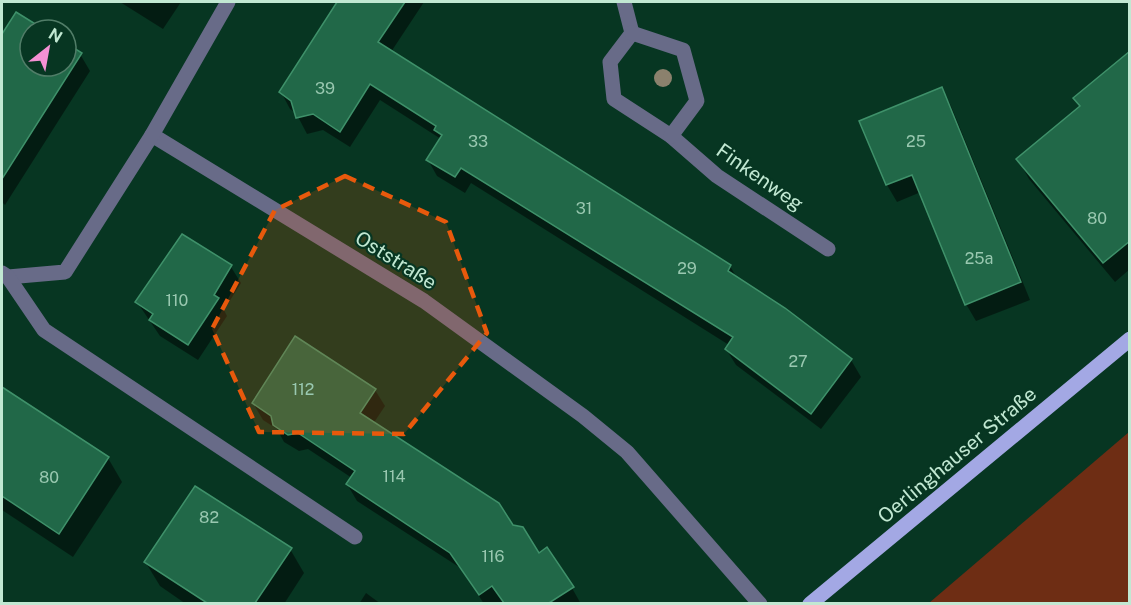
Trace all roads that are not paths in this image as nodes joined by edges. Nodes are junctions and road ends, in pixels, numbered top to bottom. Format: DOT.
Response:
graph roads {
  1 [pos="228,2"];
  2 [pos="624,2"];
  3 [pos="632,33"];
  4 [pos="152,135"];
  5 [pos="671,136"];
  6 [pos="828,249"];
  7 [pos="5,275"];
  8 [pos="1130,339"];
  9 [pos="355,537"];
  10 [pos="759,603"];
  11 [pos="810,603"];
  1 -- 4 [label="street"];
  2 -- 3 [label="street"];
  3 -- 5 [label="street, Finkenweg"];
  3 -- 5 [label="street"];
  4 -- 7 [label="street"];
  4 -- 10 [label="street, Oststraße"];
  5 -- 6 [label="street, Finkenweg"];
  7 -- 9 [label="street"];
  8 -- 11 [label="main road, Oerlinghauser Straße"];
}
